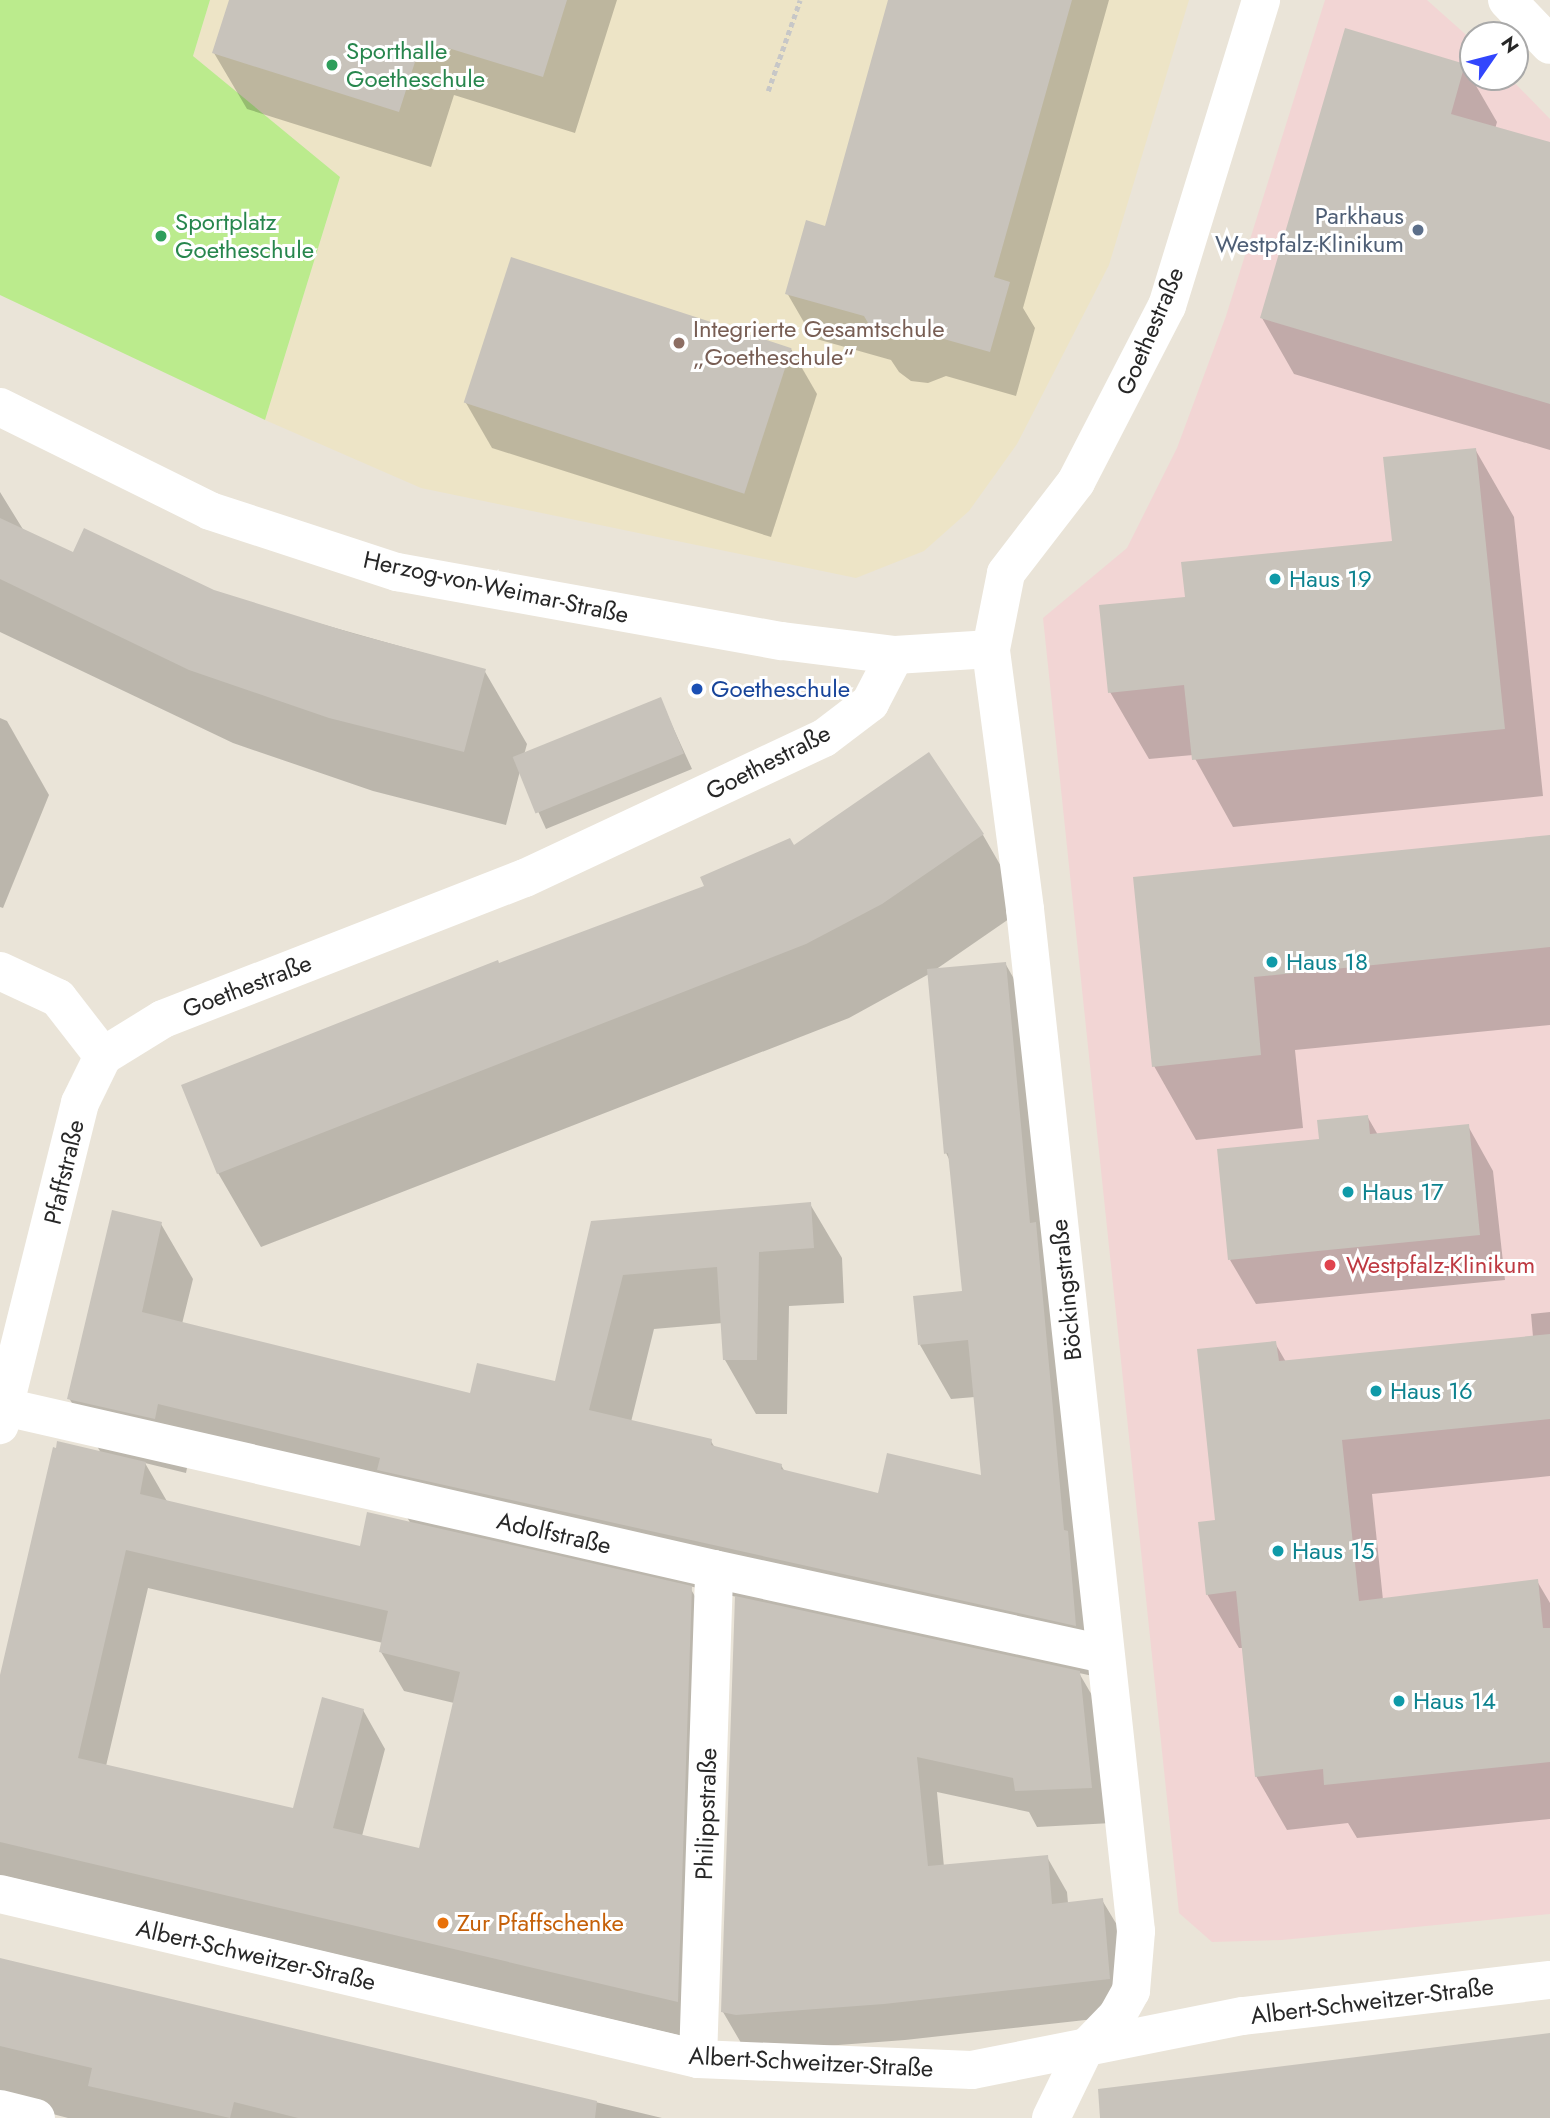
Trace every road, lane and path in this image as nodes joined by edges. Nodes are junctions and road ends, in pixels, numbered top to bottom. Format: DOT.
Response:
graph roads {
  1 [pos="800,0"];
  2 [pos="1261,0"];
  3 [pos="1507,0"];
  4 [pos="1550,45"];
  5 [pos="768,92"];
  6 [pos="0,407"];
  7 [pos="991,649"];
  8 [pos="895,655"];
  9 [pos="0,971"];
  10 [pos="103,1056"];
  11 [pos="4,1396"];
  12 [pos="713,1569"];
  13 [pos="1104,1654"];
  14 [pos="0,1894"];
  15 [pos="1550,1980"];
  16 [pos="1084,2050"];
  17 [pos="698,2059"];
  18 [pos="1051,2118"];
  1 -- 5 [label="path"];
  2 -- 7 [label="street, Goethestraße"];
  3 -- 4 [label="street"];
  6 -- 8 [label="street, Herzog-von-Weimar-Straße"];
  7 -- 8 [label="street"];
  7 -- 13 [label="street, Böckingstraße"];
  8 -- 10 [label="street, Goethestraße"];
  9 -- 10 [label="street"];
  10 -- 11 [label="street, Pfaffstraße"];
  11 -- 12 [label="street, Adolfstraße"];
  12 -- 13 [label="street, Adolfstraße"];
  12 -- 17 [label="street, Philippstraße"];
  13 -- 16 [label="street, Böckingstraße"];
  14 -- 17 [label="street, Albert-Schweitzer-Straße"];
  15 -- 16 [label="street, Albert-Schweitzer-Straße"];
  16 -- 17 [label="street, Albert-Schweitzer-Straße"];
  16 -- 18 [label="street, Böckingstraße"];
}
